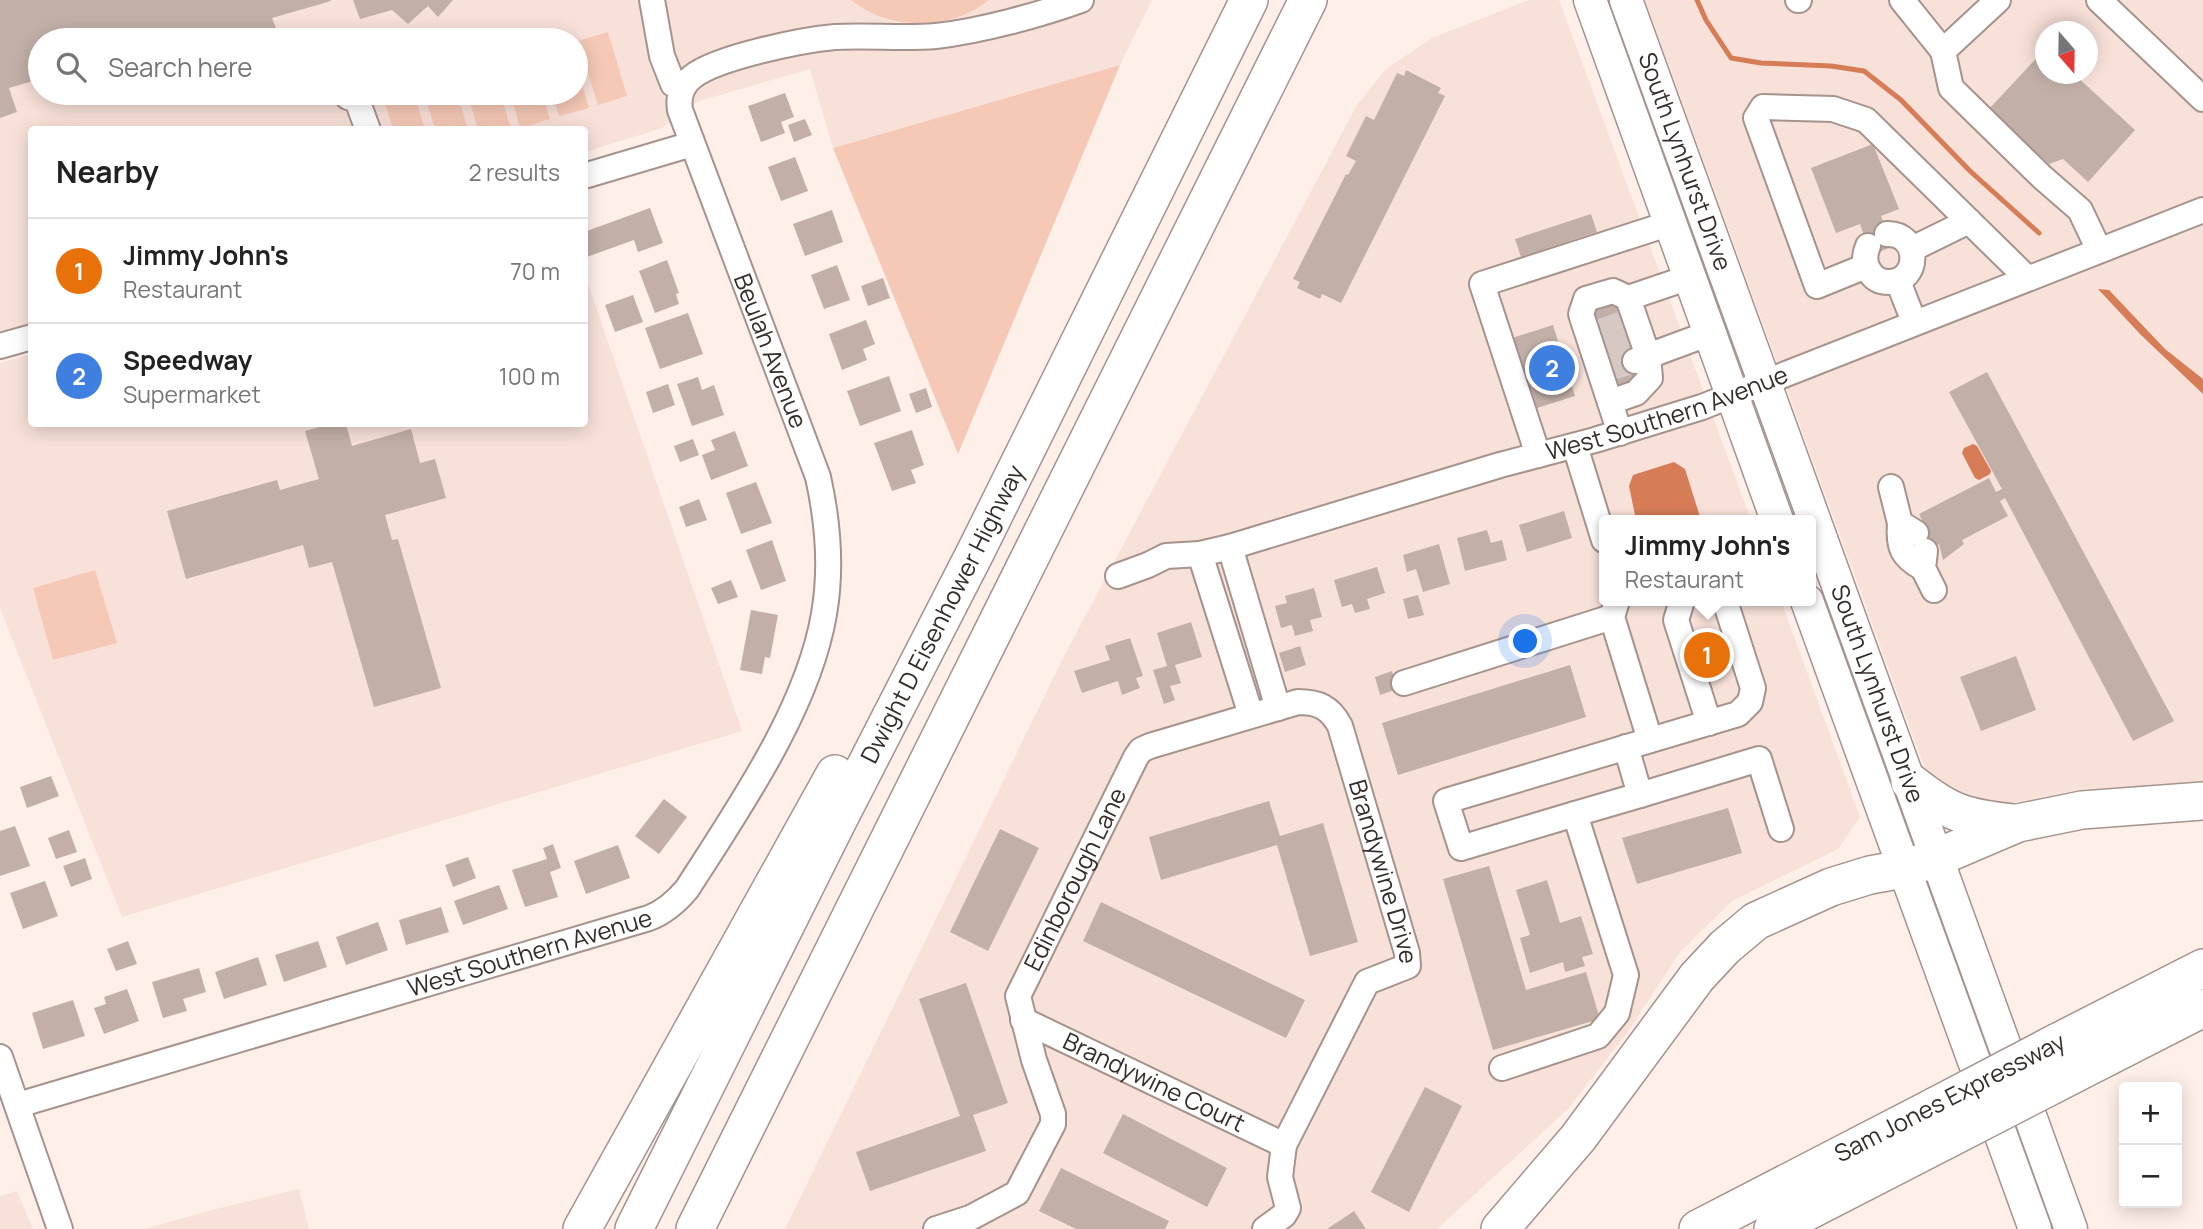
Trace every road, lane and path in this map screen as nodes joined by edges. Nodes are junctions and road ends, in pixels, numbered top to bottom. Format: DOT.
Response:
graph roads {
  1 [pos="652,0"];
  2 [pos="1249,0"];
  3 [pos="1308,0"];
  4 [pos="1590,0"];
  5 [pos="1626,0"];
  6 [pos="1902,0"];
  7 [pos="1998,0"];
  8 [pos="2099,0"];
  9 [pos="1068,2"];
  10 [pos="1943,51"];
  11 [pos="682,88"];
  12 [pos="2203,99"];
  13 [pos="359,105"];
  14 [pos="367,126"];
  15 [pos="692,144"];
  16 [pos="588,175"];
  17 [pos="2203,209"];
  18 [pos="1969,221"];
  19 [pos="1671,223"];
  20 [pos="1874,249"];
  21 [pos="1912,249"];
  22 [pos="2099,250"];
  23 [pos="1690,276"];
  24 [pos="2027,278"];
  25 [pos="1898,281"];
  26 [pos="1914,322"];
  27 [pos="1710,333"];
  28 [pos="28,338"];
  29 [pos="1618,342"];
  30 [pos="0,346"];
  31 [pos="1764,382"];
  32 [pos="1732,395"];
  33 [pos="1610,402"];
  34 [pos="1620,433"];
  35 [pos="1575,446"];
  36 [pos="1538,455"];
  37 [pos="1891,486"];
  38 [pos="1775,515"];
  39 [pos="1813,515"];
  40 [pos="1599,524"];
  41 [pos="1816,524"];
  42 [pos="1230,547"];
  43 [pos="975,553"];
  44 [pos="1920,553"];
  45 [pos="1199,554"];
  46 [pos="828,563"];
  47 [pos="1118,576"];
  48 [pos="1680,606"];
  49 [pos="1727,606"];
  50 [pos="1809,606"];
  51 [pos="1614,609"];
  52 [pos="1404,683"];
  53 [pos="1278,708"];
  54 [pos="1251,715"];
  55 [pos="1709,723"];
  56 [pos="1650,740"];
  57 [pos="1626,747"];
  58 [pos="1910,782"];
  59 [pos="1640,794"];
  60 [pos="2203,801"];
  61 [pos="1575,814"];
  62 [pos="2018,823"];
  63 [pos="1781,829"];
  64 [pos="1920,864"];
  65 [pos="2203,968"];
  66 [pos="2203,1008"];
  67 [pos="1023,1020"];
  68 [pos="2203,1032"];
  69 [pos="786,1048"];
  70 [pos="0,1057"];
  71 [pos="1502,1068"];
  72 [pos="2070,1076"];
  73 [pos="18,1105"];
  74 [pos="1940,1124"];
  75 [pos="1284,1145"];
  76 [pos="60,1229"];
  77 [pos="582,1229"];
  78 [pos="634,1229"];
  79 [pos="695,1229"];
  80 [pos="719,1229"];
  81 [pos="936,1229"];
  82 [pos="1265,1229"];
  83 [pos="1500,1229"];
  84 [pos="1698,1229"];
  85 [pos="1773,1229"];
  86 [pos="2035,1229"];
  87 [pos="2071,1229"];
  1 -- 11 [label="street"];
  2 -- 43 [label="highway, Dwight D Eisenhower Highway"];
  3 -- 69 [label="highway"];
  4 -- 19 [label="main road, South Lynhurst Drive"];
  5 -- 31 [label="main road, South Lynhurst Drive"];
  6 -- 10 [label="street"];
  7 -- 10 [label="street"];
  8 -- 12 [label="street"];
  9 -- 11 [label="street"];
  10 -- 22 [label="street"];
  11 -- 15 [label="street, Beulah Avenue"];
  13 -- 14 [label="street"];
  15 -- 16 [label="street"];
  15 -- 46 [label="street, Beulah Avenue"];
  17 -- 22 [label="street, West Southern Avenue"];
  18 -- 20 [label="street"];
  18 -- 21 [label="street"];
  18 -- 24 [label="street"];
  19 -- 23 [label="main road, South Lynhurst Drive"];
  19 -- 36 [label="street"];
  20 -- 21 [label="street"];
  20 -- 25 [label="street"];
  21 -- 25 [label="street"];
  22 -- 24 [label="street, West Southern Avenue"];
  23 -- 27 [label="main road, South Lynhurst Drive"];
  23 -- 29 [label="street"];
  24 -- 26 [label="street, West Southern Avenue"];
  25 -- 26 [label="street"];
  26 -- 31 [label="street, West Southern Avenue"];
  27 -- 29 [label="street"];
  27 -- 32 [label="main road, South Lynhurst Drive"];
  28 -- 30 [label="street"];
  29 -- 33 [label="street"];
  29 -- 33 [label="street"];
  31 -- 32 [label="street, West Southern Avenue"];
  31 -- 39 [label="main road, South Lynhurst Drive"];
  32 -- 34 [label="street, West Southern Avenue"];
  32 -- 38 [label="main road, South Lynhurst Drive"];
  33 -- 34 [label="street"];
  34 -- 35 [label="street, West Southern Avenue"];
  35 -- 36 [label="street, West Southern Avenue"];
  35 -- 40 [label="street"];
  36 -- 42 [label="street, West Southern Avenue"];
  37 -- 44 [label="street"];
  41 -- 58 [label="main road, South Lynhurst Drive"];
  42 -- 45 [label="street, West Southern Avenue"];
  42 -- 53 [label="street"];
  43 -- 77 [label="highway"];
  43 -- 78 [label="highway, Dwight D Eisenhower Highway"];
  45 -- 47 [label="street, West Southern Avenue"];
  45 -- 54 [label="street"];
  46 -- 73 [label="street, West Southern Avenue"];
  48 -- 55 [label="street"];
  49 -- 55 [label="street"];
  50 -- 64 [label="main road, South Lynhurst Drive"];
  51 -- 52 [label="street"];
  51 -- 56 [label="street"];
  53 -- 54 [label="street, Brandywine Drive"];
  53 -- 75 [label="street, Brandywine Drive"];
  54 -- 67 [label="street, Edinborough Lane"];
  55 -- 56 [label="street"];
  56 -- 57 [label="street"];
  57 -- 59 [label="street"];
  57 -- 61 [label="street"];
  58 -- 62 [label="highway"];
  58 -- 64 [label="main road, South Lynhurst Drive"];
  59 -- 61 [label="street"];
  59 -- 63 [label="street"];
  60 -- 62 [label="highway"];
  61 -- 71 [label="street"];
  62 -- 64 [label="highway"];
  64 -- 83 [label="highway"];
  64 -- 86 [label="main road, South Lynhurst Drive"];
  64 -- 87 [label="main road, South Lynhurst Drive"];
  65 -- 74 [label="highway, Sam Jones Expressway, bridge"];
  66 -- 72 [label="highway, Sam Jones Expressway"];
  67 -- 75 [label="street, Brandywine Court"];
  67 -- 81 [label="street, Edinborough Lane"];
  68 -- 72 [label="highway"];
  69 -- 79 [label="highway"];
  69 -- 80 [label="highway"];
  70 -- 73 [label="street"];
  72 -- 74 [label="highway, Sam Jones Expressway, bridge"];
  73 -- 76 [label="street"];
  74 -- 84 [label="highway, Sam Jones Expressway"];
  74 -- 85 [label="highway, Sam Jones Expressway"];
  75 -- 82 [label="street, Brandywine Drive"];
}
